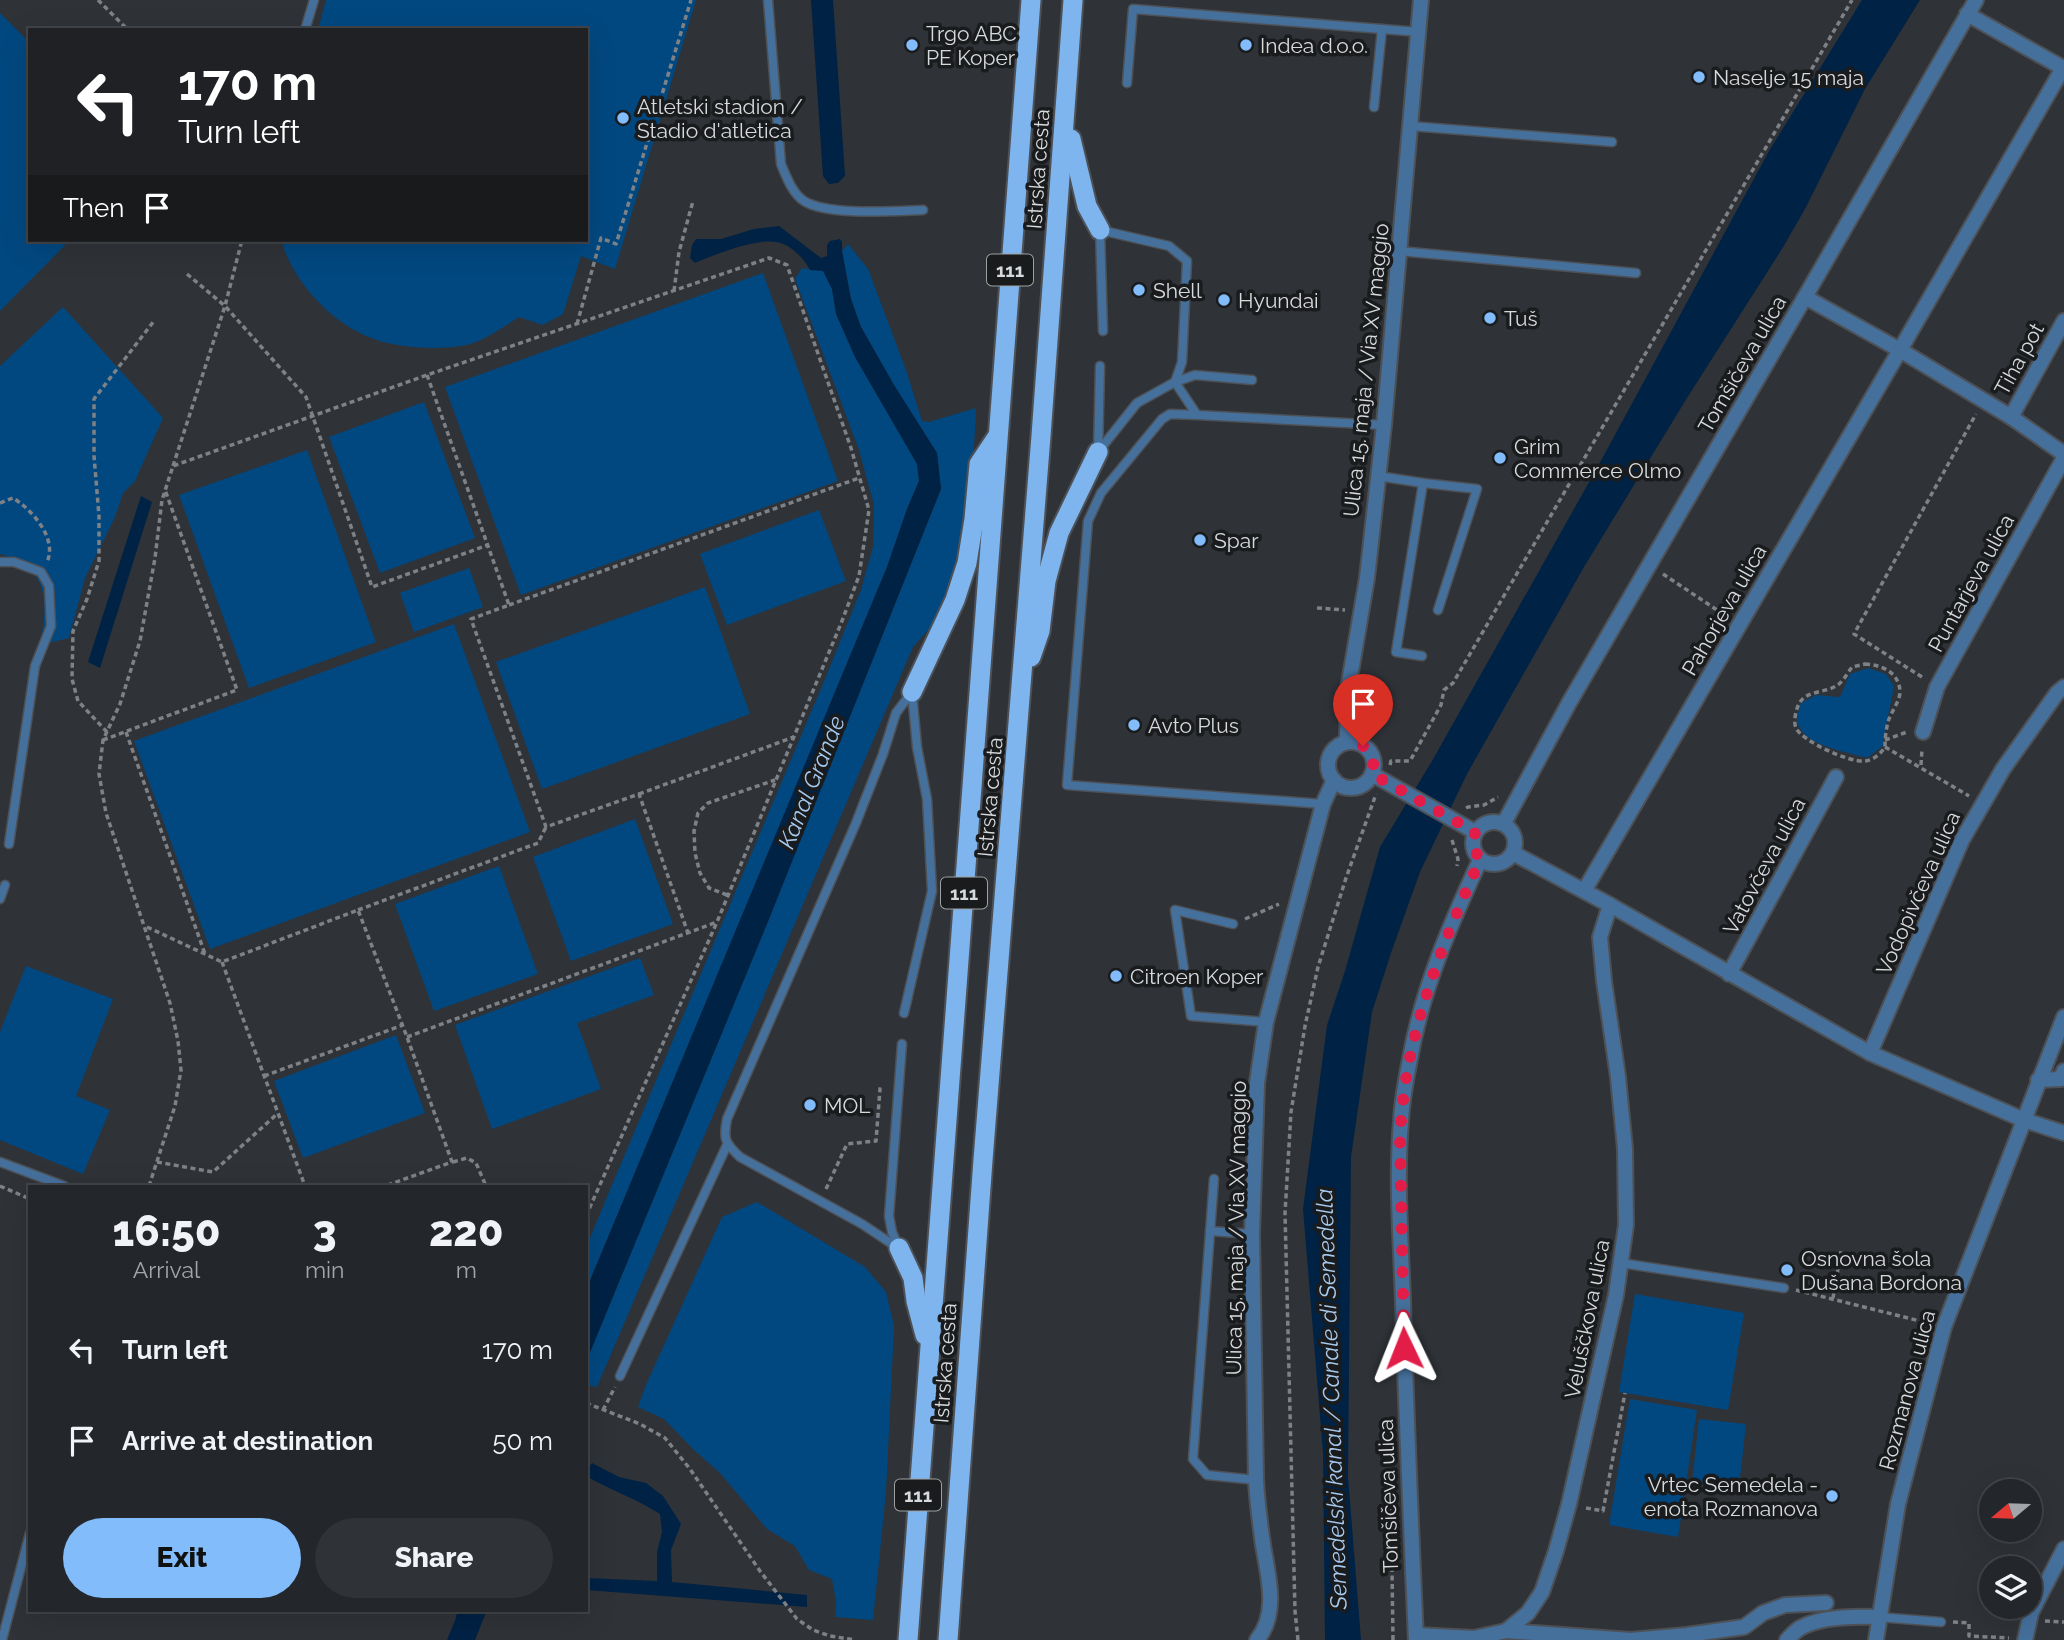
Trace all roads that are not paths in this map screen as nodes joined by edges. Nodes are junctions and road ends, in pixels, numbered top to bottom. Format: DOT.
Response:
graph roads {
  1 [pos="314,0"];
  2 [pos="768,0"];
  3 [pos="1031,0"];
  4 [pos="1073,0"];
  5 [pos="1422,0"];
  6 [pos="1976,0"];
  7 [pos="1967,14"];
  8 [pos="306,28"];
  9 [pos="1382,29"];
  10 [pos="1419,32"];
  11 [pos="2063,67"];
  12 [pos="1127,83"];
  13 [pos="1374,107"];
  14 [pos="1066,110"];
  15 [pos="1410,126"];
  16 [pos="1612,142"];
  17 [pos="923,211"];
  18 [pos="1100,230"];
  19 [pos="1399,251"];
  20 [pos="1636,273"];
  21 [pos="1805,297"];
  22 [pos="2064,321"];
  23 [pos="1103,331"];
  24 [pos="1900,351"];
  25 [pos="1100,366"];
  26 [pos="1252,380"];
  27 [pos="1175,382"];
  28 [pos="1197,415"];
  29 [pos="2011,416"];
  30 [pos="1384,425"];
  31 [pos="998,436"];
  32 [pos="1098,452"];
  33 [pos="2064,456"];
  34 [pos="1378,476"];
  35 [pos="1423,483"];
  36 [pos="0,562"];
  37 [pos="1438,610"];
  38 [pos="1422,656"];
  39 [pos="1022,685"];
  40 [pos="2064,687"];
  41 [pos="912,692"];
  42 [pos="1923,732"];
  43 [pos="1347,742"];
  44 [pos="1836,777"];
  45 [pos="1334,780"];
  46 [pos="1382,780"];
  47 [pos="1323,804"];
  48 [pos="1504,824"];
  49 [pos="1475,832"];
  50 [pos="9,844"];
  51 [pos="1513,853"];
  52 [pos="1480,860"];
  53 [pos="5,884"];
  54 [pos="1584,891"];
  55 [pos="0,899"];
  56 [pos="1610,905"];
  57 [pos="1233,924"];
  58 [pos="1729,974"];
  59 [pos="904,1013"];
  60 [pos="2064,1017"];
  61 [pos="1266,1022"];
  62 [pos="902,1044"];
  63 [pos="1870,1054"];
  64 [pos="2064,1071"];
  65 [pos="2038,1080"];
  66 [pos="2024,1119"];
  67 [pos="2064,1133"];
  68 [pos="727,1145"];
  69 [pos="0,1161"];
  70 [pos="1214,1179"];
  71 [pos="61,1185"];
  72 [pos="1210,1231"];
  73 [pos="1252,1234"];
  74 [pos="899,1248"];
  75 [pos="1621,1264"];
  76 [pos="1788,1289"];
  77 [pos="929,1350"];
  78 [pos="620,1376"];
  79 [pos="1256,1480"];
  80 [pos="28,1540"];
  81 [pos="2064,1549"];
  82 [pos="1826,1603"];
  83 [pos="1878,1617"];
  84 [pos="1941,1622"];
  85 [pos="1506,1631"];
  86 [pos="2,1634"];
  87 [pos="1416,1638"];
  88 [pos="1684,1638"];
  89 [pos="2025,1639"];
  90 [pos="908,1640"];
  91 [pos="948,1640"];
  92 [pos="1257,1640"];
  93 [pos="1787,1640"];
  94 [pos="1876,1640"];
  1 -- 8 [label="lane"];
  2 -- 17 [label="lane"];
  3 -- 31 [label="highway, Istrska cesta / 111"];
  4 -- 14 [label="highway, Istrska cesta / 111"];
  5 -- 10 [label="street, Ulica 15. maja / Via XV maggio"];
  6 -- 7 [label="street, Tomšičeva ulica"];
  7 -- 11 [label="street, Pahorjeva ulica"];
  7 -- 21 [label="street, Tomšičeva ulica"];
  9 -- 10 [label="lane"];
  9 -- 12 [label="lane"];
  9 -- 13 [label="lane"];
  10 -- 15 [label="street, Ulica 15. maja / Via XV maggio"];
  11 -- 24 [label="street, Pahorjeva ulica"];
  14 -- 18 [label="highway"];
  14 -- 39 [label="highway, Istrska cesta / 111"];
  15 -- 16 [label="lane"];
  15 -- 19 [label="street, Ulica 15. maja / Via XV maggio"];
  18 -- 23 [label="lane"];
  18 -- 27 [label="lane"];
  19 -- 20 [label="lane"];
  19 -- 30 [label="street, Ulica 15. maja / Via XV maggio"];
  21 -- 24 [label="street"];
  21 -- 48 [label="street, Tomšičeva ulica"];
  22 -- 29 [label="street, Tiha pot"];
  24 -- 29 [label="street"];
  24 -- 54 [label="street, Pahorjeva ulica"];
  25 -- 32 [label="lane"];
  26 -- 27 [label="lane"];
  27 -- 28 [label="lane"];
  27 -- 32 [label="lane"];
  28 -- 30 [label="lane"];
  28 -- 47 [label="lane"];
  29 -- 33 [label="street, Puntarjeva ulica"];
  30 -- 34 [label="street, Ulica 15. maja / Via XV maggio"];
  31 -- 41 [label="highway"];
  31 -- 77 [label="highway, Istrska cesta / 111"];
  32 -- 39 [label="highway"];
  33 -- 42 [label="street, Puntarjeva ulica"];
  34 -- 35 [label="lane"];
  34 -- 43 [label="street, Ulica 15. maja / Via XV maggio"];
  35 -- 37 [label="lane"];
  35 -- 38 [label="lane"];
  36 -- 50 [label="lane"];
  39 -- 91 [label="highway, Istrska cesta / 111"];
  40 -- 63 [label="street, Vodopivčeva ulica"];
  41 -- 59 [label="lane"];
  41 -- 68 [label="lane"];
  43 -- 45 [label="street, Ulica 15. maja / Via XV maggio"];
  43 -- 46 [label="street"];
  44 -- 58 [label="street, Vatovčeva ulica"];
  45 -- 46 [label="street"];
  45 -- 47 [label="street, Ulica 15. maja / Via XV maggio"];
  46 -- 49 [label="street"];
  47 -- 61 [label="street, Ulica 15. maja / Via XV maggio"];
  48 -- 49 [label="street"];
  48 -- 51 [label="street"];
  49 -- 52 [label="street"];
  51 -- 52 [label="street"];
  51 -- 54 [label="street"];
  52 -- 87 [label="street, Tomšičeva ulica"];
  53 -- 55 [label="lane"];
  54 -- 56 [label="street"];
  56 -- 58 [label="street"];
  56 -- 75 [label="street, Veluščkova ulica"];
  57 -- 61 [label="lane"];
  58 -- 63 [label="street"];
  60 -- 65 [label="street, Rozmanova ulica"];
  61 -- 73 [label="street, Ulica 15. maja / Via XV maggio"];
  62 -- 74 [label="lane"];
  63 -- 66 [label="street"];
  64 -- 65 [label="street"];
  65 -- 66 [label="street, Rozmanova ulica"];
  66 -- 67 [label="street"];
  66 -- 83 [label="street, Rozmanova ulica"];
  68 -- 74 [label="lane"];
  68 -- 78 [label="lane"];
  69 -- 71 [label="lane"];
  70 -- 72 [label="lane"];
  72 -- 73 [label="lane"];
  72 -- 79 [label="lane"];
  73 -- 79 [label="street, Ulica 15. maja / Via XV maggio"];
  74 -- 77 [label="highway"];
  75 -- 76 [label="lane"];
  75 -- 85 [label="street, Veluščkova ulica"];
  77 -- 90 [label="highway, Istrska cesta / 111"];
  79 -- 92 [label="street, Ulica 15. maja / Via XV maggio"];
  80 -- 86 [label="lane"];
  81 -- 89 [label="street"];
  82 -- 88 [label="street"];
  83 -- 84 [label="lane"];
  83 -- 93 [label="street"];
  83 -- 94 [label="street, Rozmanova ulica"];
  85 -- 87 [label="street"];
  85 -- 88 [label="street"];
}
